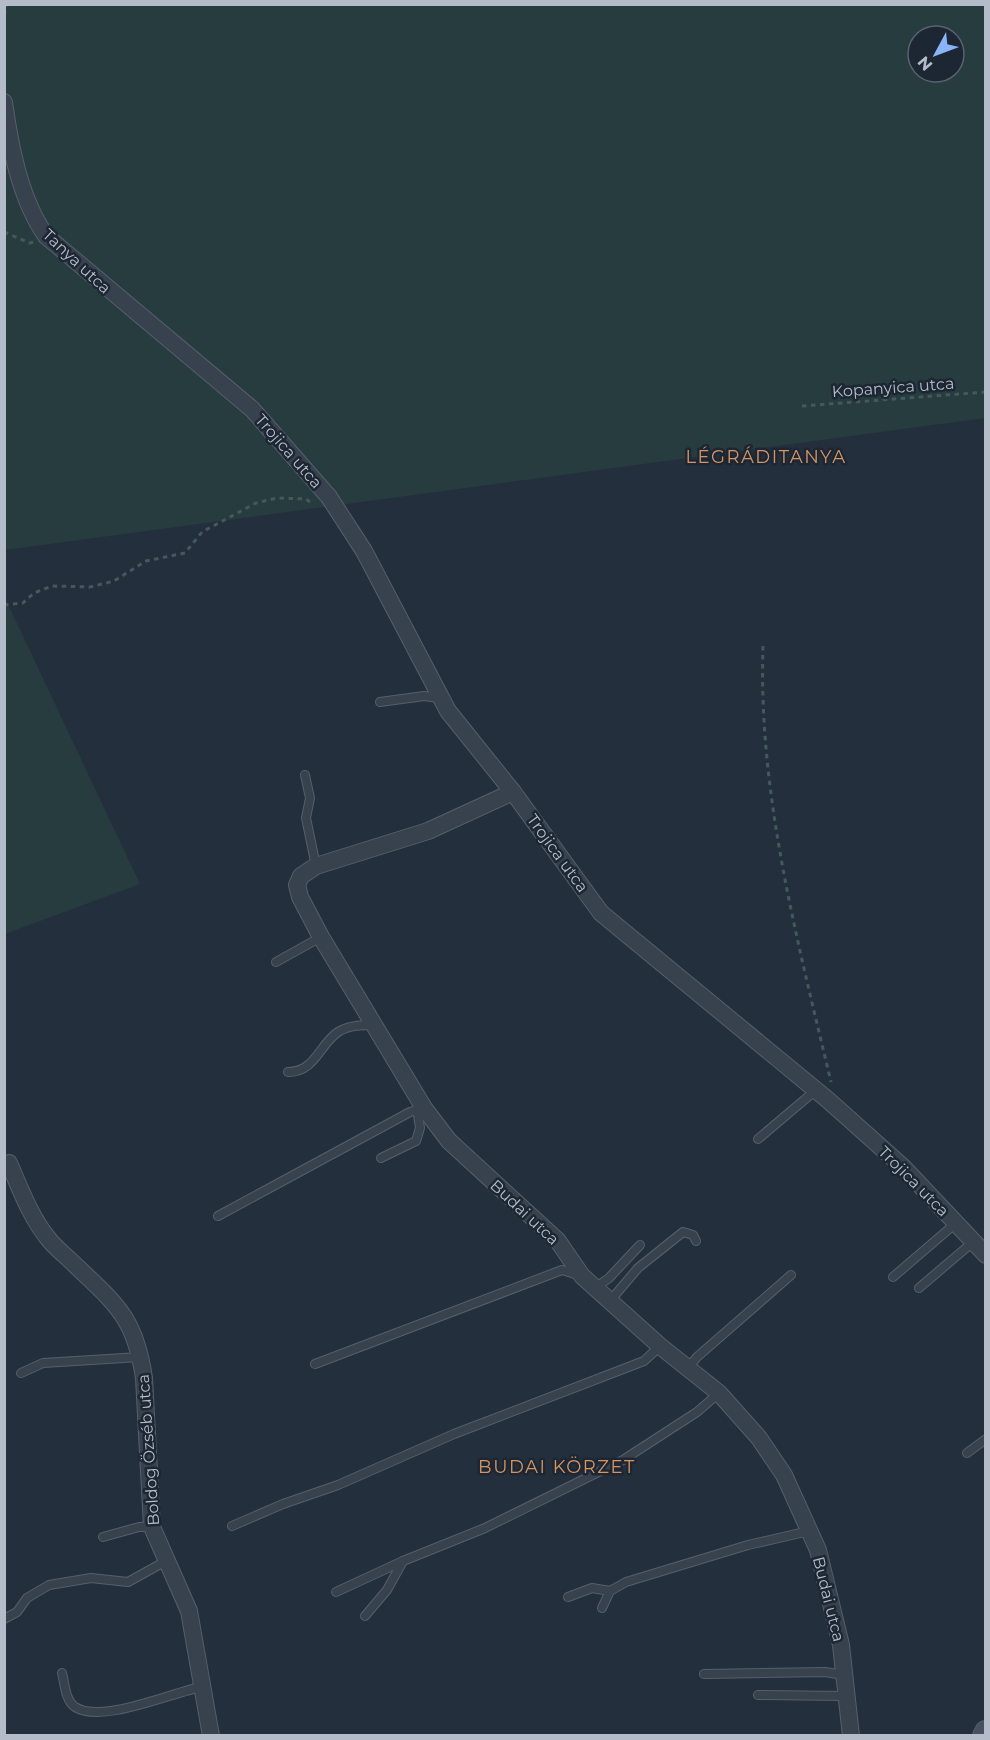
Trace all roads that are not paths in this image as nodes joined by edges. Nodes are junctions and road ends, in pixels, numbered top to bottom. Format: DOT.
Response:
graph roads {
  1 [pos="4,102"];
  2 [pos="214,380"];
  3 [pos="441,698"];
  4 [pos="380,702"];
  5 [pos="305,776"];
  6 [pos="513,792"];
  7 [pos="316,866"];
  8 [pos="321,938"];
  9 [pos="276,962"];
  10 [pos="376,1025"];
  11 [pos="288,1072"];
  12 [pos="822,1095"];
  13 [pos="421,1108"];
  14 [pos="758,1139"];
  15 [pos="381,1158"];
  16 [pos="9,1163"];
  17 [pos="218,1216"];
  18 [pos="956,1223"];
  19 [pos="696,1241"];
  20 [pos="973,1242"];
  21 [pos="640,1245"];
  22 [pos="986,1255"];
  23 [pos="791,1275"];
  24 [pos="582,1276"];
  25 [pos="893,1277"];
  26 [pos="595,1287"];
  27 [pos="919,1288"];
  28 [pos="610,1301"];
  29 [pos="660,1346"];
  30 [pos="141,1357"];
  31 [pos="315,1364"];
  32 [pos="688,1368"];
  33 [pos="21,1373"];
  34 [pos="719,1393"];
  35 [pos="986,1439"];
  36 [pos="967,1453"];
  37 [pos="232,1526"];
  38 [pos="152,1527"];
  39 [pos="809,1531"];
  40 [pos="104,1537"];
  41 [pos="166,1561"];
  42 [pos="403,1561"];
  43 [pos="610,1591"];
  44 [pos="336,1592"];
  45 [pos="568,1597"];
  46 [pos="602,1608"];
  47 [pos="365,1616"];
  48 [pos="4,1619"];
  49 [pos="62,1673"];
  50 [pos="704,1674"];
  51 [pos="844,1675"];
  52 [pos="201,1688"];
  53 [pos="758,1695"];
  54 [pos="845,1696"];
  55 [pos="211,1736"];
  56 [pos="851,1736"];
  1 -- 2 [label="street, Tanya utca"];
  2 -- 3 [label="street, Trojica utca"];
  3 -- 4 [label="lane"];
  3 -- 6 [label="street, Trojica utca"];
  5 -- 7 [label="lane"];
  6 -- 7 [label="street"];
  6 -- 12 [label="street, Trojica utca"];
  7 -- 8 [label="street, Budai utca"];
  8 -- 9 [label="lane"];
  8 -- 10 [label="street, Budai utca"];
  10 -- 11 [label="lane"];
  10 -- 13 [label="street, Budai utca"];
  12 -- 14 [label="lane"];
  12 -- 18 [label="street, Trojica utca"];
  13 -- 15 [label="lane"];
  13 -- 17 [label="lane"];
  13 -- 24 [label="street, Budai utca"];
  16 -- 30 [label="street, Boldog Özséb utca"];
  18 -- 20 [label="street, Trojica utca"];
  18 -- 25 [label="lane"];
  19 -- 28 [label="lane"];
  20 -- 22 [label="street, Trojica utca"];
  20 -- 27 [label="lane"];
  21 -- 26 [label="lane"];
  23 -- 32 [label="lane"];
  24 -- 26 [label="street, Budai utca"];
  24 -- 31 [label="lane"];
  26 -- 28 [label="street, Budai utca"];
  28 -- 29 [label="street, Budai utca"];
  29 -- 32 [label="street, Budai utca"];
  29 -- 37 [label="lane"];
  30 -- 33 [label="lane"];
  30 -- 38 [label="street, Boldog Özséb utca"];
  32 -- 34 [label="street, Budai utca"];
  34 -- 39 [label="street, Budai utca"];
  34 -- 42 [label="lane"];
  35 -- 36 [label="lane"];
  38 -- 40 [label="lane"];
  38 -- 41 [label="street, Boldog Özséb utca"];
  39 -- 43 [label="lane"];
  39 -- 51 [label="street, Budai utca"];
  41 -- 48 [label="lane"];
  41 -- 52 [label="street, Boldog Özséb utca"];
  42 -- 44 [label="lane"];
  42 -- 47 [label="lane"];
  43 -- 45 [label="lane"];
  43 -- 46 [label="lane"];
  49 -- 52 [label="lane"];
  50 -- 51 [label="lane"];
  51 -- 54 [label="street, Budai utca"];
  52 -- 55 [label="street, Boldog Özséb utca"];
  53 -- 54 [label="lane"];
  54 -- 56 [label="street, Budai utca"];
}
